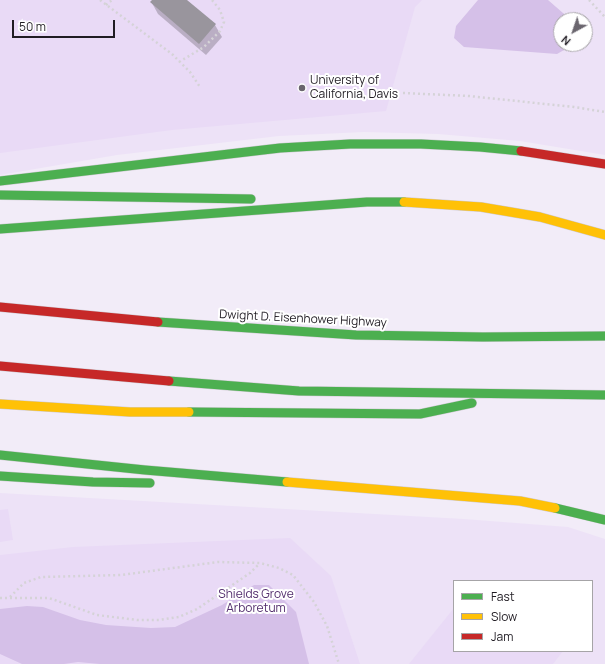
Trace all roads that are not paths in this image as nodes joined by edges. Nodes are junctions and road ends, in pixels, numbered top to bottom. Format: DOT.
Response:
graph roads {
  1 [pos="605,164"];
  2 [pos="0,181"];
  3 [pos="0,195"];
  4 [pos="305,206"];
  5 [pos="0,229"];
  6 [pos="605,235"];
  7 [pos="0,307"];
  8 [pos="605,336"];
  9 [pos="0,366"];
  10 [pos="605,395"];
  11 [pos="510,396"];
  12 [pos="0,404"];
  13 [pos="0,455"];
  14 [pos="0,476"];
  15 [pos="156,483"];
  16 [pos="188,483"];
  17 [pos="315,484"];
  18 [pos="605,520"];
  1 -- 2 [label="highway"];
  3 -- 4 [label="highway"];
  4 -- 5 [label="highway"];
  4 -- 6 [label="highway"];
  7 -- 8 [label="highway, Dwight D. Eisenhower Highway"];
  9 -- 11 [label="highway"];
  10 -- 11 [label="highway"];
  11 -- 12 [label="highway"];
  13 -- 17 [label="highway"];
  14 -- 15 [label="highway"];
  16 -- 17 [label="highway"];
  17 -- 18 [label="highway"];
}
